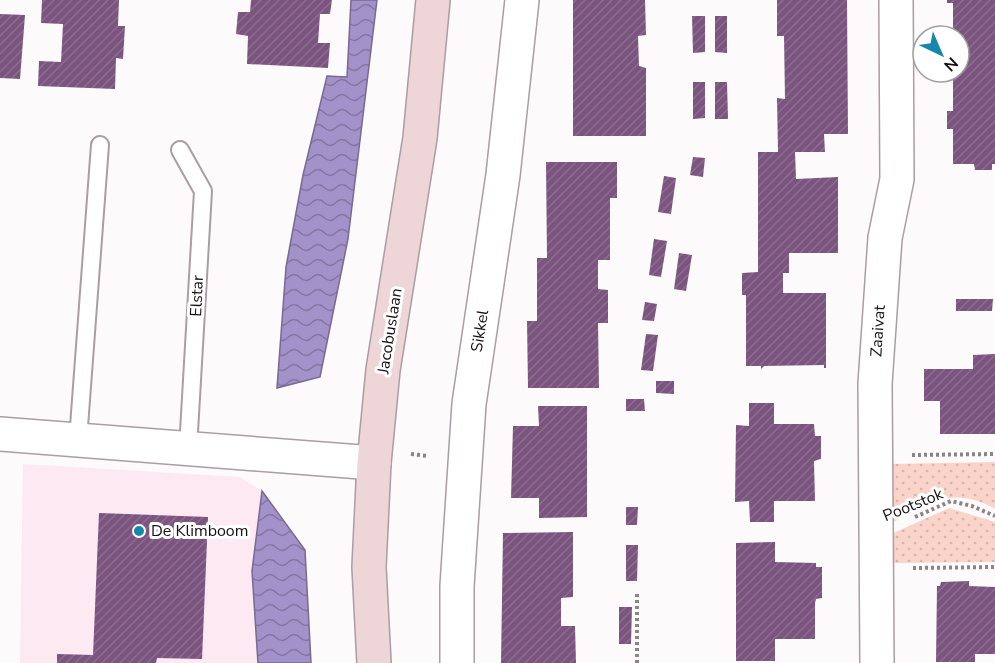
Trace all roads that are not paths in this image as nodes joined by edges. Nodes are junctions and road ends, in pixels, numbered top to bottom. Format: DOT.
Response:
graph roads {
  1 [pos="433,0"];
  2 [pos="522,0"];
  3 [pos="896,0"];
  4 [pos="100,145"];
  5 [pos="180,150"];
  6 [pos="0,434"];
  7 [pos="78,440"];
  8 [pos="188,449"];
  9 [pos="374,463"];
  10 [pos="374,663"];
  11 [pos="457,663"];
  12 [pos="877,663"];
  1 -- 9 [label="main road, Jacobuslaan"];
  2 -- 11 [label="street, Sikkel"];
  3 -- 12 [label="street, Zaaivat"];
  4 -- 7 [label="lane"];
  5 -- 8 [label="lane, Elstar"];
  6 -- 7 [label="street"];
  7 -- 8 [label="street"];
  8 -- 9 [label="street"];
  9 -- 10 [label="main road, Jacobuslaan"];
}
